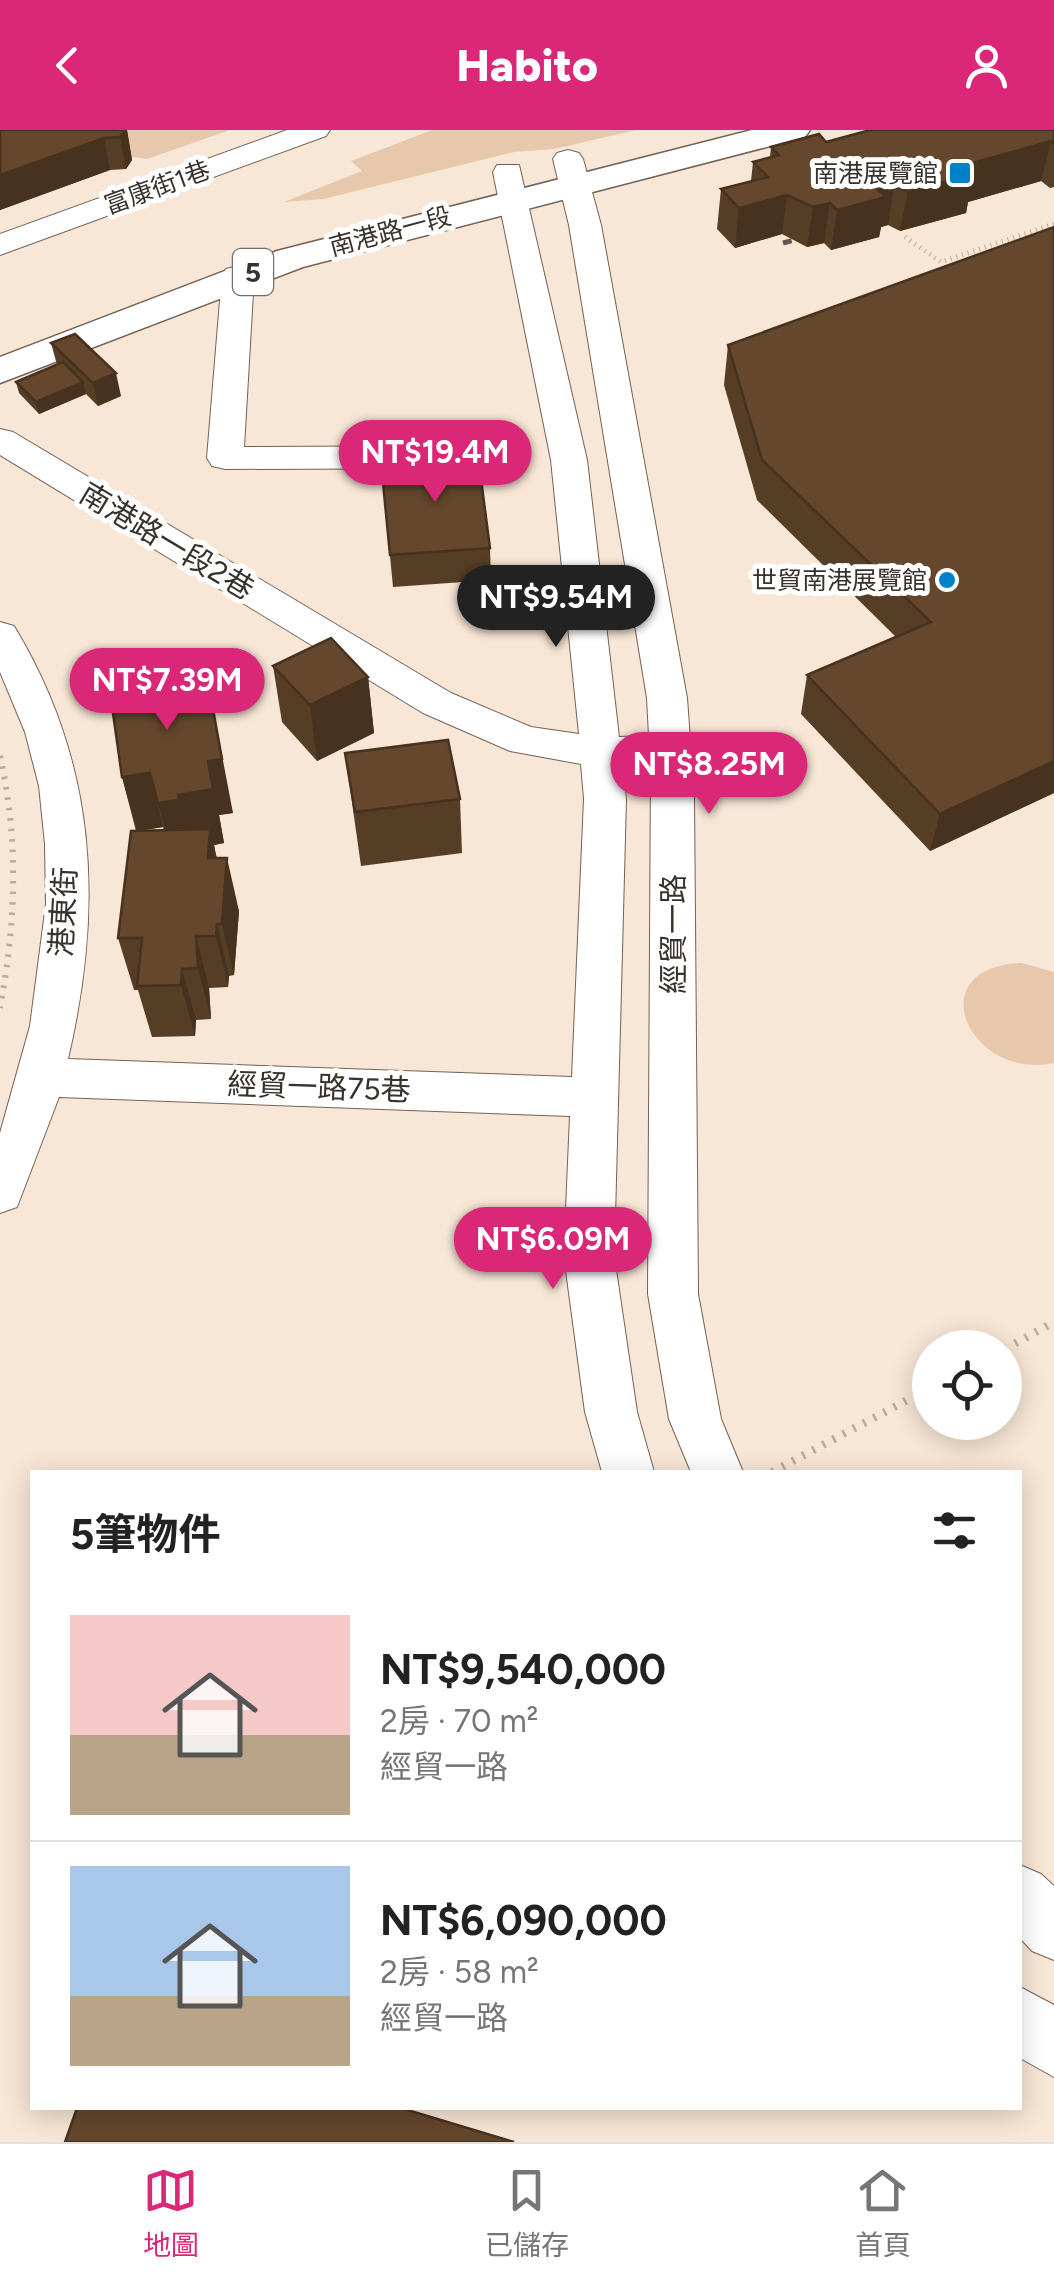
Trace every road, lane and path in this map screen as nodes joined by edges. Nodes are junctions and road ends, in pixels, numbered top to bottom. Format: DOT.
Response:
graph roads {
  1 [pos="315,130"];
  2 [pos="695,130"];
  3 [pos="793,130"];
  4 [pos="571,173"];
  5 [pos="511,186"];
  6 [pos="1054,224"];
  7 [pos="906,237"];
  8 [pos="0,245"];
  9 [pos="238,276"];
  10 [pos="0,339"];
  11 [pos="0,370"];
  12 [pos="0,440"];
  13 [pos="472,457"];
  14 [pos="0,635"];
  15 [pos="669,750"];
  16 [pos="599,752"];
  17 [pos="0,756"];
  18 [pos="0,1008"];
  19 [pos="44,1077"];
  20 [pos="593,1097"];
  21 [pos="0,1192"];
  22 [pos="1054,1322"];
  23 [pos="1022,1339"];
  24 [pos="912,1398"];
  25 [pos="627,1470"];
  26 [pos="715,1470"];
  27 [pos="776,1470"];
  28 [pos="1022,1896"];
  29 [pos="1054,1929"];
  30 [pos="1022,2020"];
  31 [pos="1054,2044"];
  1 -- 8 [label="street, 富康街1巷"];
  2 -- 4 [label="main road, 南港路一段 / 5"];
  3 -- 4 [label="main road, 南港路一段 / 5"];
  4 -- 5 [label="main road, 南港路一段 / 5"];
  4 -- 15 [label="street, 經貿一路"];
  5 -- 9 [label="main road, 南港路一段 / 5"];
  5 -- 10 [label="main road, 南港路一段 / 5"];
  5 -- 16 [label="street"];
  6 -- 7 [label="path"];
  9 -- 11 [label="main road, 南港路一段 / 5"];
  9 -- 13 [label="street"];
  12 -- 16 [label="street, 南港路一段2巷"];
  14 -- 19 [label="street, 港東街"];
  15 -- 16 [label="street, 南港路一段2巷"];
  15 -- 26 [label="street, 經貿一路"];
  16 -- 20 [label="street"];
  17 -- 18 [label="path"];
  19 -- 20 [label="street, 經貿一路75巷"];
  19 -- 21 [label="street, 港東街"];
  20 -- 25 [label="street"];
  22 -- 23 [label="path"];
  24 -- 27 [label="path"];
  28 -- 29 [label="street"];
  30 -- 31 [label="street"];
}
